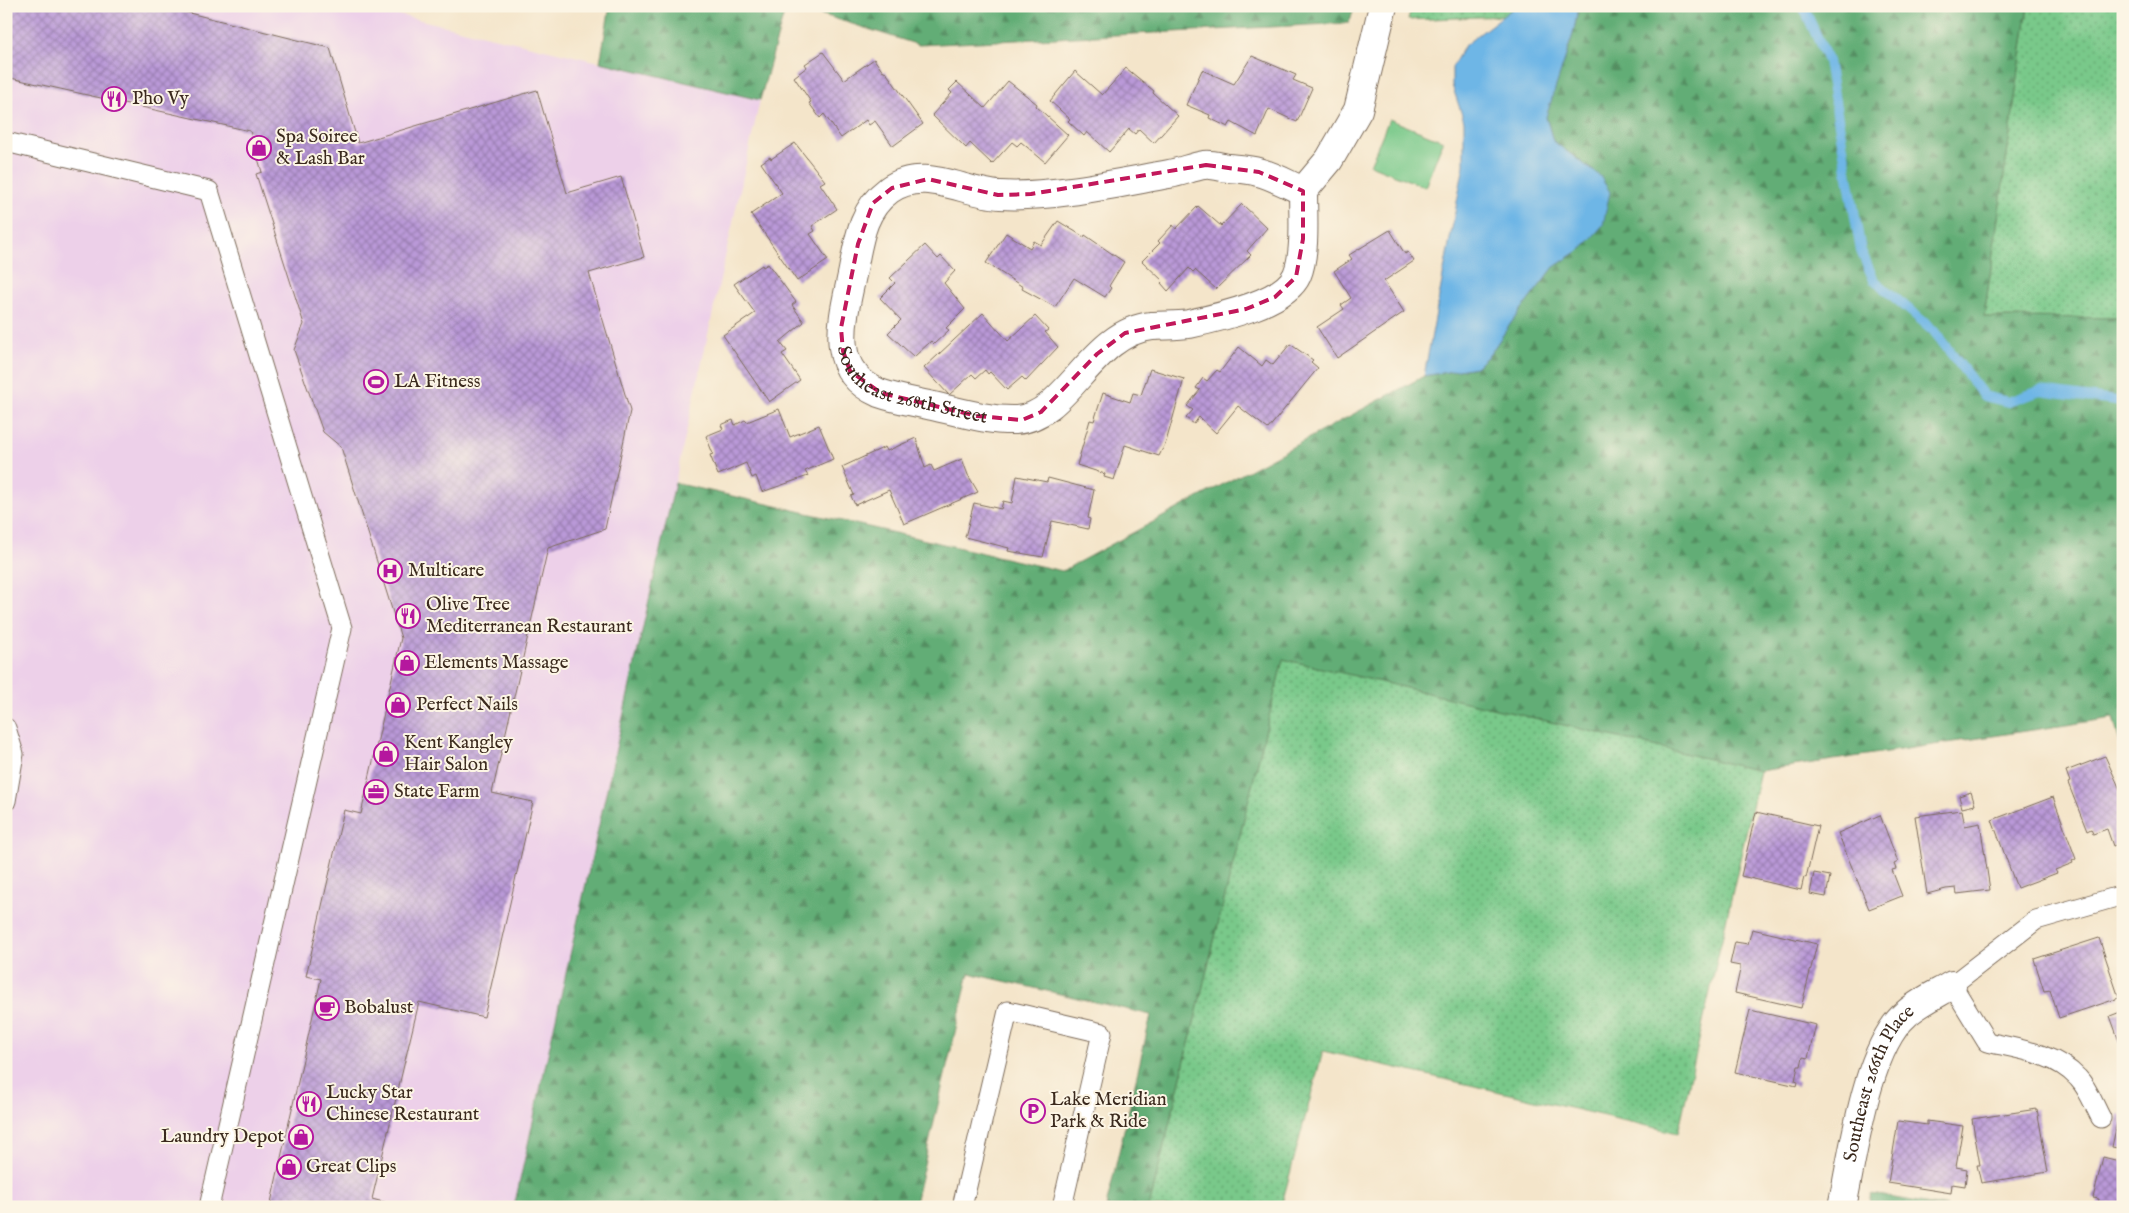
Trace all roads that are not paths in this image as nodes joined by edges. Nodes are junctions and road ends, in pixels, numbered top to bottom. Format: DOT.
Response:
graph roads {
  1 [pos="1383,6"];
  2 [pos="6,142"];
  3 [pos="1303,191"];
  4 [pos="6,728"];
  5 [pos="6,801"];
  6 [pos="2123,895"];
  7 [pos="1952,985"];
  8 [pos="2101,1118"];
  9 [pos="209,1207"];
  10 [pos="962,1207"];
  11 [pos="1062,1207"];
  12 [pos="1842,1207"];
  1 -- 3 [label="street"];
  2 -- 9 [label="lane"];
  3 -- 3 [label="street, Southeast 268th Street"];
  4 -- 5 [label="lane"];
  6 -- 7 [label="lane"];
  7 -- 8 [label="lane"];
  7 -- 12 [label="street, Southeast 266th Place"];
  10 -- 11 [label="lane"];
}
